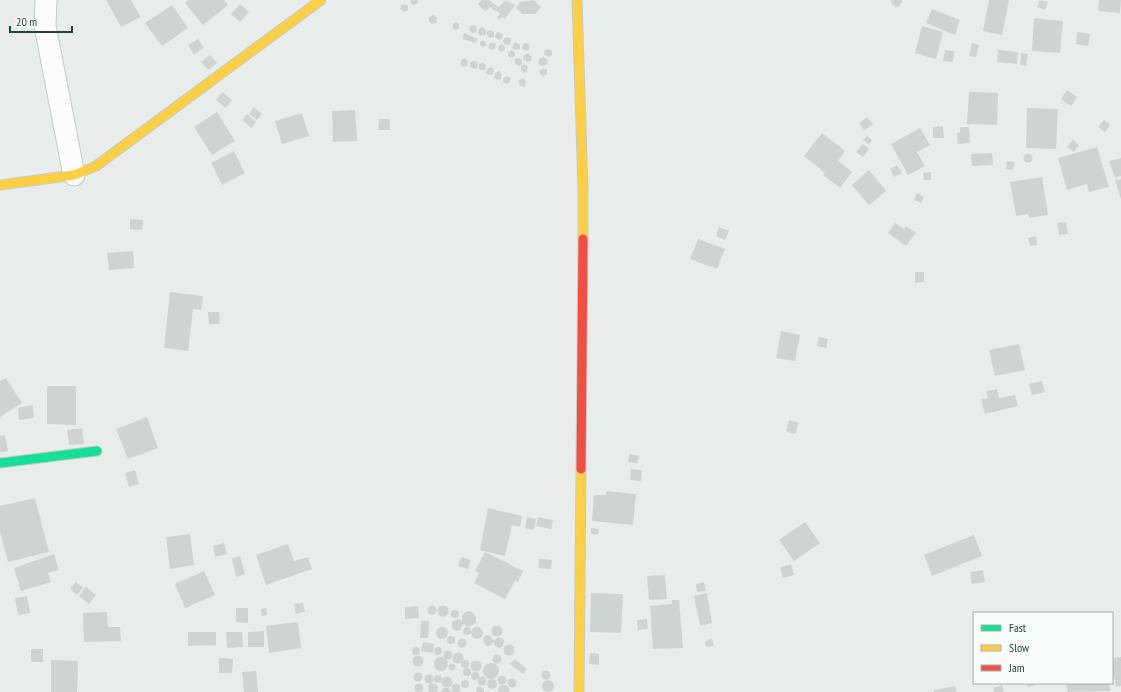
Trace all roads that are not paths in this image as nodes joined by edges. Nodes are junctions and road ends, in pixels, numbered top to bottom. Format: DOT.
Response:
graph roads {
  1 [pos="46,0"];
  2 [pos="321,0"];
  3 [pos="577,0"];
  4 [pos="74,175"];
  5 [pos="0,185"];
  6 [pos="97,451"];
  7 [pos="0,463"];
  8 [pos="579,692"];
  1 -- 4 [label="street"];
  2 -- 4 [label="street"];
  3 -- 8 [label="street"];
  4 -- 5 [label="street"];
  6 -- 7 [label="street"];
}
